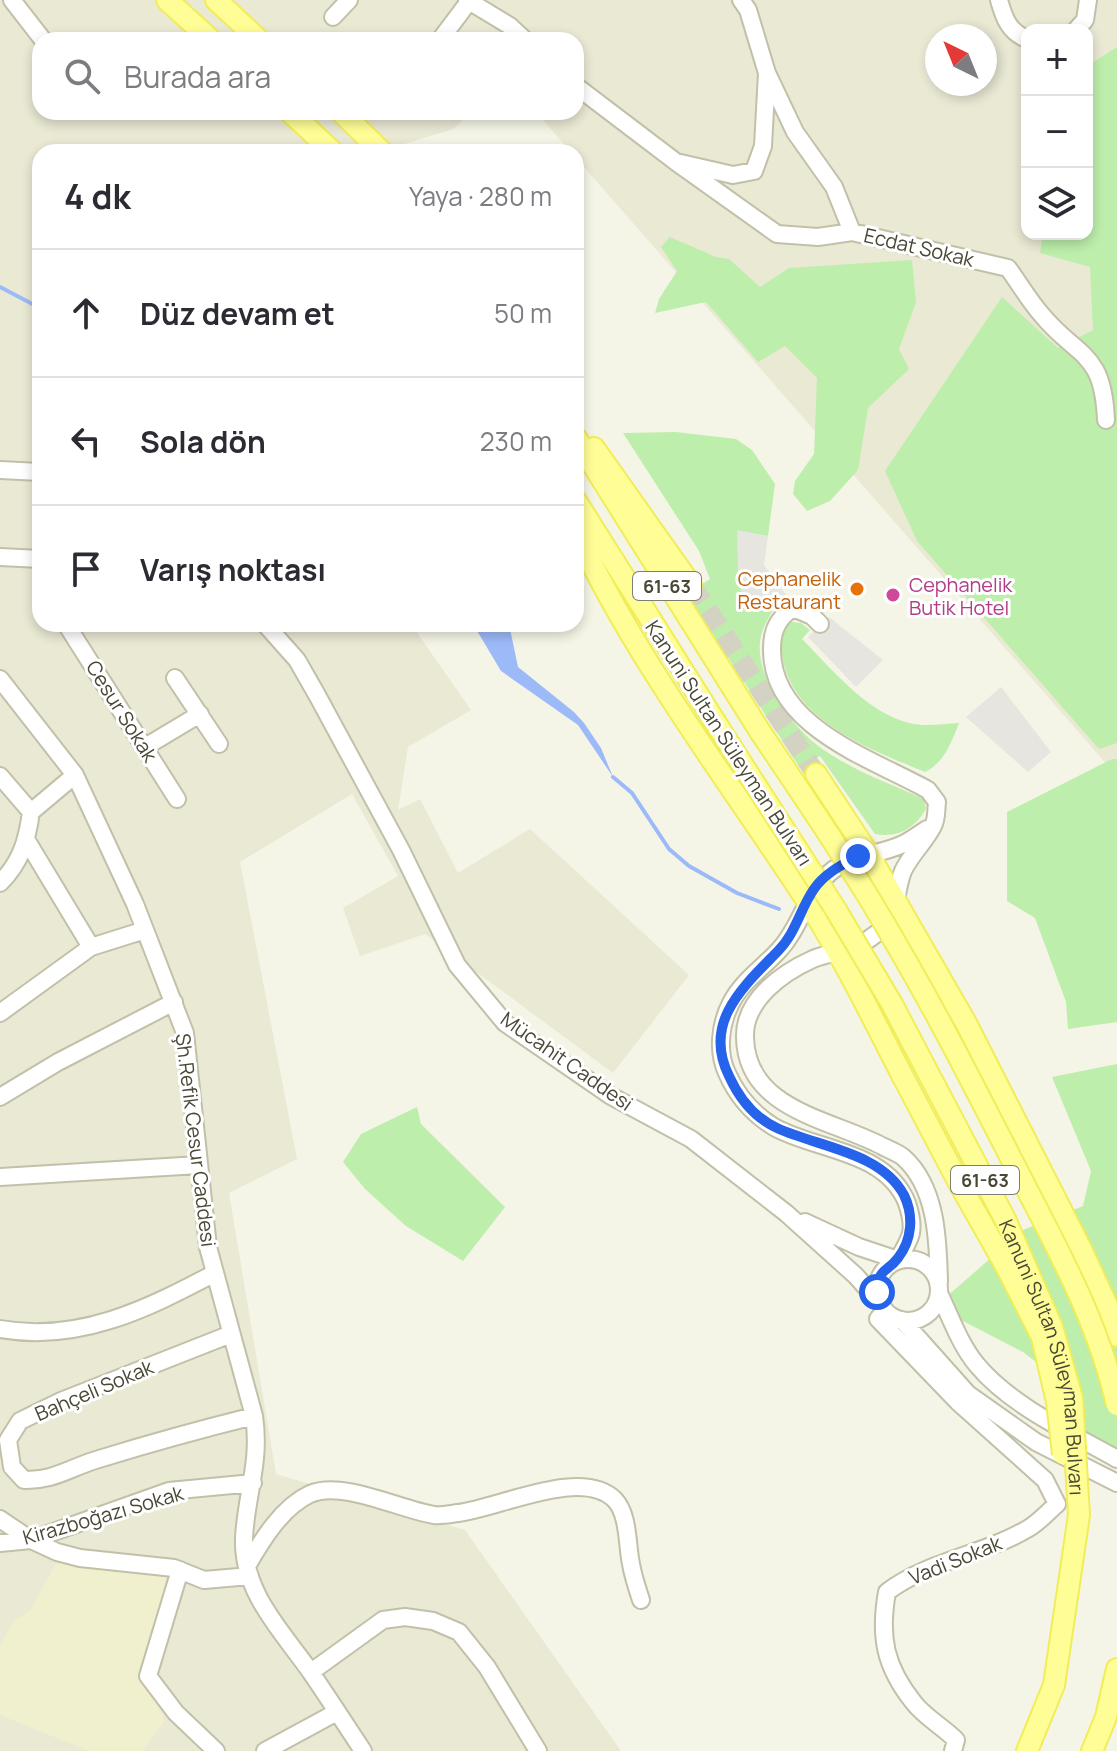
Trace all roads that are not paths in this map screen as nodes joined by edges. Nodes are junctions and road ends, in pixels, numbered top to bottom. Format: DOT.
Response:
graph roads {
  1 [pos="12,0"];
  2 [pos="167,0"];
  3 [pos="216,0"];
  4 [pos="349,0"];
  5 [pos="468,0"];
  6 [pos="741,0"];
  7 [pos="999,0"];
  8 [pos="1088,0"];
  9 [pos="333,17"];
  10 [pos="1081,24"];
  11 [pos="37,32"];
  12 [pos="202,32"];
  13 [pos="250,32"];
  14 [pos="446,32"];
  15 [pos="516,32"];
  16 [pos="1021,37"];
  17 [pos="767,73"];
  18 [pos="584,92"];
  19 [pos="299,120"];
  20 [pos="349,120"];
  21 [pos="324,144"];
  22 [pos="374,144"];
  23 [pos="676,162"];
  24 [pos="852,232"];
  25 [pos="1106,420"];
  26 [pos="584,434"];
  27 [pos="584,451"];
  28 [pos="0,470"];
  29 [pos="32,472"];
  30 [pos="584,514"];
  31 [pos="584,549"];
  32 [pos="0,557"];
  33 [pos="32,559"];
  34 [pos="691,585"];
  35 [pos="820,624"];
  36 [pos="71,632"];
  37 [pos="272,632"];
  38 [pos="175,678"];
  39 [pos="0,679"];
  40 [pos="200,714"];
  41 [pos="219,744"];
  42 [pos="145,747"];
  43 [pos="816,774"];
  44 [pos="75,775"];
  45 [pos="0,776"];
  46 [pos="177,799"];
  47 [pos="31,812"];
  48 [pos="935,824"];
  49 [pos="27,841"];
  50 [pos="868,853"];
  51 [pos="0,883"];
  52 [pos="895,898"];
  53 [pos="808,903"];
  54 [pos="145,930"];
  55 [pos="91,947"];
  56 [pos="840,954"];
  57 [pos="174,1002"];
  58 [pos="0,1013"];
  59 [pos="0,1097"];
  60 [pos="199,1165"];
  61 [pos="0,1177"];
  62 [pos="786,1213"];
  63 [pos="898,1260"];
  64 [pos="215,1273"];
  65 [pos="939,1288"];
  66 [pos="882,1306"];
  67 [pos="902,1320"];
  68 [pos="0,1329"];
  69 [pos="231,1334"];
  70 [pos="1117,1336"];
  71 [pos="1117,1405"];
  72 [pos="254,1416"];
  73 [pos="1117,1459"];
  74 [pos="253,1483"];
  75 [pos="1117,1483"];
  76 [pos="1057,1504"];
  77 [pos="0,1519"];
  78 [pos="31,1540"];
  79 [pos="0,1543"];
  80 [pos="180,1570"];
  81 [pos="249,1571"];
  82 [pos="641,1600"];
  83 [pos="1067,1600"];
  84 [pos="1117,1669"];
  85 [pos="311,1672"];
  86 [pos="337,1712"];
  87 [pos="216,1751"];
  88 [pos="265,1751"];
  89 [pos="363,1751"];
  90 [pos="538,1751"];
  91 [pos="953,1751"];
  92 [pos="1027,1751"];
  93 [pos="1092,1751"];
  1 -- 11 [label="street"];
  2 -- 12 [label="main road"];
  3 -- 13 [label="main road"];
  4 -- 9 [label="street"];
  5 -- 14 [label="street"];
  5 -- 15 [label="street"];
  6 -- 17 [label="street, Ecdat Sokak"];
  7 -- 16 [label="street"];
  8 -- 10 [label="street"];
  17 -- 23 [label="street"];
  17 -- 24 [label="street, Ecdat Sokak"];
  18 -- 23 [label="street"];
  19 -- 21 [label="main road"];
  20 -- 22 [label="main road"];
  23 -- 24 [label="street"];
  24 -- 25 [label="street, Ecdat Sokak"];
  26 -- 34 [label="main road, 61-63"];
  27 -- 71 [label="main road, Kanuni Sultan Süleyman Bulvarı / 61-63, bridge"];
  28 -- 29 [label="street"];
  30 -- 83 [label="main road, Kanuni Sultan Süleyman Bulvarı / 61-63, bridge"];
  31 -- 53 [label="main road, 61-63"];
  32 -- 33 [label="street"];
  35 -- 48 [label="street"];
  36 -- 42 [label="street, Cesur Sokak"];
  37 -- 62 [label="street, Mücahit Caddesi"];
  38 -- 40 [label="street"];
  39 -- 44 [label="street, Şh.Refik Cesur Caddesi"];
  40 -- 41 [label="street"];
  40 -- 42 [label="street"];
  42 -- 46 [label="street, Cesur Sokak"];
  43 -- 50 [label="main road, 61-63"];
  44 -- 47 [label="street"];
  44 -- 54 [label="street, Şh.Refik Cesur Caddesi"];
  45 -- 47 [label="street"];
  47 -- 49 [label="street"];
  48 -- 50 [label="street"];
  48 -- 52 [label="street"];
  49 -- 51 [label="street"];
  49 -- 55 [label="street"];
  50 -- 52 [label="main road, 61-63"];
  50 -- 53 [label="street"];
  52 -- 56 [label="street"];
  52 -- 70 [label="main road, 61-63"];
  53 -- 56 [label="main road, 61-63"];
  53 -- 63 [label="street"];
  54 -- 55 [label="street"];
  54 -- 57 [label="street, Şh.Refik Cesur Caddesi"];
  55 -- 58 [label="street"];
  56 -- 65 [label="street"];
  56 -- 83 [label="main road, 61-63, bridge"];
  57 -- 59 [label="street"];
  57 -- 60 [label="street, Şh.Refik Cesur Caddesi"];
  60 -- 61 [label="street"];
  60 -- 64 [label="street, Şh.Refik Cesur Caddesi"];
  62 -- 63 [label="street"];
  62 -- 66 [label="street, Mücahit Caddesi"];
  63 -- 65 [label="street"];
  63 -- 66 [label="street"];
  64 -- 68 [label="street"];
  64 -- 69 [label="street, Şh.Refik Cesur Caddesi"];
  65 -- 67 [label="street"];
  65 -- 73 [label="street"];
  66 -- 67 [label="street"];
  66 -- 76 [label="street, Mücahit Caddesi"];
  67 -- 75 [label="street"];
  69 -- 72 [label="street, Şh.Refik Cesur Caddesi"];
  69 -- 72 [label="street, Bahçeli Sokak"];
  72 -- 74 [label="street, Şh.Refik Cesur Caddesi"];
  74 -- 78 [label="street, Kirazboğazı Sokak"];
  74 -- 81 [label="street, Şh.Refik Cesur Caddesi"];
  76 -- 91 [label="street, Vadi Sokak"];
  77 -- 78 [label="street"];
  78 -- 79 [label="street, Kirazboğazı Sokak"];
  78 -- 80 [label="street"];
  80 -- 81 [label="street"];
  80 -- 87 [label="street"];
  81 -- 82 [label="street"];
  81 -- 85 [label="street, Şh.Refik Cesur Caddesi"];
  83 -- 92 [label="main road, Kanuni Sultan Süleyman Bulvarı / 61-63, bridge"];
  84 -- 93 [label="main road"];
  85 -- 86 [label="street, Şh.Refik Cesur Caddesi"];
  85 -- 90 [label="street"];
  86 -- 88 [label="street"];
  86 -- 89 [label="street, Şh.Refik Cesur Caddesi"];
}
